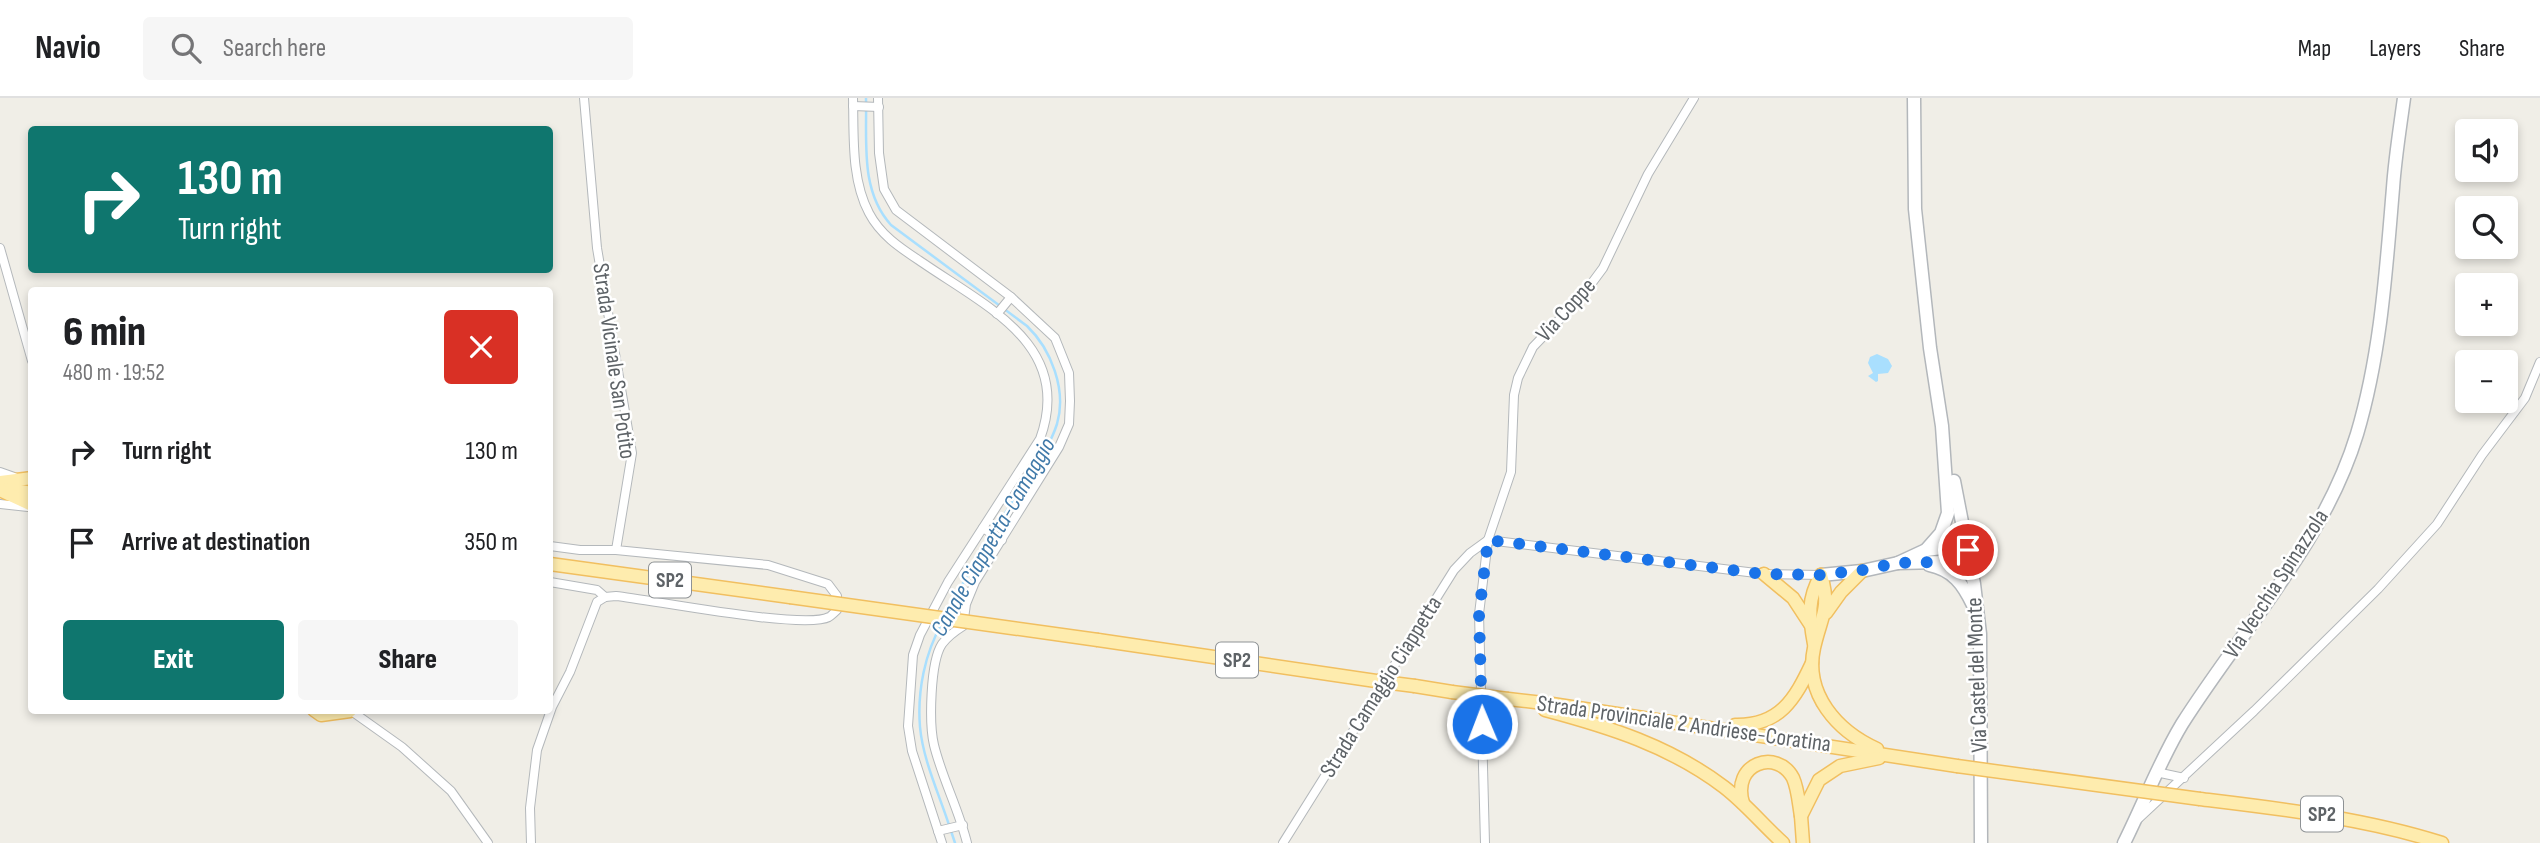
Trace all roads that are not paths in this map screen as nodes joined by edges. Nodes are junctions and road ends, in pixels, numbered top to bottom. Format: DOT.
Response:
graph roads {
  1 [pos="584,98"];
  2 [pos="1694,98"];
  3 [pos="1914,98"];
  4 [pos="2404,98"];
  5 [pos="853,102"];
  6 [pos="878,103"];
  7 [pos="0,248"];
  8 [pos="1011,296"];
  9 [pos="997,314"];
  10 [pos="28,347"];
  11 [pos="2540,362"];
  12 [pos="1942,426"];
  13 [pos="0,472"];
  14 [pos="27,479"];
  15 [pos="0,482"];
  16 [pos="0,489"];
  17 [pos="28,492"];
  18 [pos="0,504"];
  19 [pos="28,504"];
  20 [pos="28,506"];
  21 [pos="983,528"];
  22 [pos="1002,540"];
  23 [pos="1488,540"];
  24 [pos="553,546"];
  25 [pos="616,550"];
  26 [pos="1926,550"];
  27 [pos="1968,550"];
  28 [pos="1898,563"];
  29 [pos="1919,563"];
  30 [pos="553,564"];
  31 [pos="1862,570"];
  32 [pos="1764,574"];
  33 [pos="1821,575"];
  34 [pos="553,583"];
  35 [pos="605,597"];
  36 [pos="1825,613"];
  37 [pos="1978,618"];
  38 [pos="1810,624"];
  39 [pos="1814,648"];
  40 [pos="1812,663"];
  41 [pos="1508,699"];
  42 [pos="553,706"];
  43 [pos="356,714"];
  44 [pos="550,714"];
  45 [pos="1689,725"];
  46 [pos="1893,756"];
  47 [pos="2156,772"];
  48 [pos="2184,778"];
  49 [pos="1743,803"];
  50 [pos="1801,816"];
  51 [pos="2134,822"];
  52 [pos="963,825"];
  53 [pos="938,831"];
  54 [pos="488,843"];
  55 [pos="531,843"];
  56 [pos="942,843"];
  57 [pos="967,843"];
  58 [pos="1283,843"];
  59 [pos="1485,843"];
  60 [pos="1783,843"];
  61 [pos="1803,843"];
  62 [pos="1981,843"];
  63 [pos="2124,843"];
  64 [pos="2442,843"];
  1 -- 25 [label="street, Strada Vicinale San Potito"];
  2 -- 23 [label="street, Via Coppe"];
  3 -- 12 [label="main road"];
  4 -- 47 [label="main road, Via Vecchia Spinazzola"];
  5 -- 6 [label="street"];
  5 -- 9 [label="street"];
  6 -- 8 [label="street"];
  7 -- 10 [label="street"];
  8 -- 9 [label="street"];
  8 -- 22 [label="street"];
  9 -- 21 [label="street"];
  11 -- 48 [label="street"];
  12 -- 26 [label="main road"];
  12 -- 27 [label="main road, Via Castel del Monte"];
  13 -- 14 [label="street"];
  14 -- 15 [label="main road"];
  16 -- 17 [label="main road"];
  16 -- 19 [label="main road"];
  18 -- 20 [label="street"];
  21 -- 22 [label="street"];
  21 -- 53 [label="street"];
  22 -- 52 [label="street"];
  23 -- 32 [label="street"];
  23 -- 58 [label="street, Strada Camaggio Ciappetta"];
  23 -- 59 [label="street, Via Coppe"];
  24 -- 25 [label="street"];
  25 -- 35 [label="street"];
  26 -- 27 [label="main road"];
  26 -- 28 [label="main road"];
  27 -- 29 [label="main road"];
  27 -- 37 [label="main road, Via Castel del Monte"];
  28 -- 29 [label="main road"];
  28 -- 31 [label="main road"];
  29 -- 37 [label="main road"];
  30 -- 41 [label="main road, Strada Provinciale 2 Andriese-Coratina / SP2, bridge"];
  31 -- 33 [label="main road"];
  31 -- 36 [label="main road"];
  32 -- 33 [label="street"];
  32 -- 38 [label="main road"];
  33 -- 36 [label="main road"];
  33 -- 38 [label="main road"];
  34 -- 35 [label="street"];
  35 -- 42 [label="street"];
  36 -- 39 [label="main road"];
  37 -- 62 [label="main road, Via Castel del Monte"];
  38 -- 39 [label="main road"];
  39 -- 40 [label="main road"];
  40 -- 45 [label="main road"];
  40 -- 46 [label="main road"];
  41 -- 45 [label="main road, Strada Provinciale 2 Andriese-Coratina / SP2"];
  41 -- 49 [label="main road"];
  43 -- 54 [label="street"];
  44 -- 55 [label="street"];
  45 -- 46 [label="main road, Strada Provinciale 2 Andriese-Coratina / SP2"];
  46 -- 50 [label="main road"];
  46 -- 64 [label="main road, Strada Provinciale 2 Andriese-Coratina / SP2, bridge"];
  47 -- 48 [label="street"];
  47 -- 51 [label="main road, Via Vecchia Spinazzola"];
  48 -- 51 [label="street"];
  49 -- 50 [label="main road"];
  49 -- 60 [label="main road"];
  50 -- 61 [label="main road"];
  51 -- 63 [label="main road, Via Vecchia Spinazzola"];
  52 -- 53 [label="street"];
  52 -- 57 [label="street"];
  53 -- 56 [label="street"];
}
